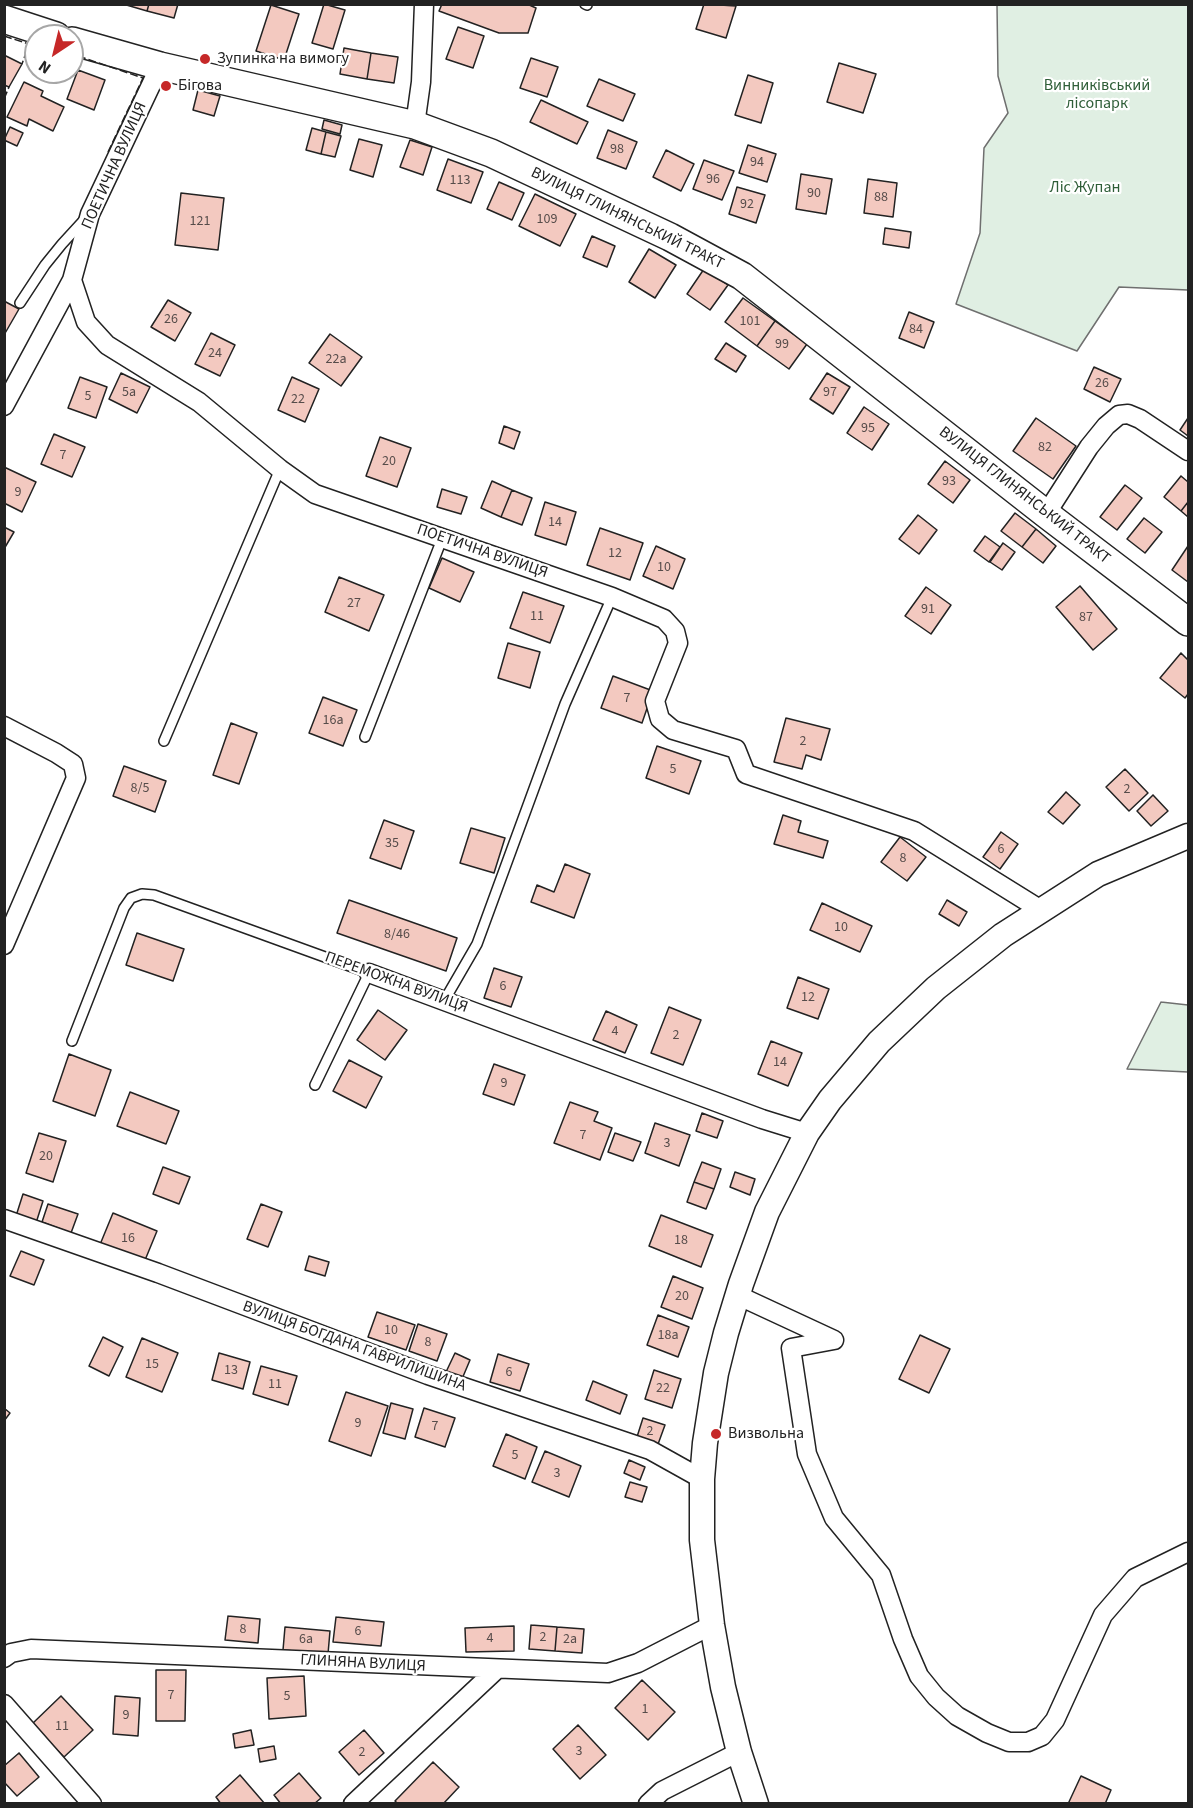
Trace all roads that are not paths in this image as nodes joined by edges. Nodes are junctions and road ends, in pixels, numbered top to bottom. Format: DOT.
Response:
graph roads {
  1 [pos="424,4"];
  2 [pos="4,19"];
  3 [pos="24,26"];
  4 [pos="84,44"];
  5 [pos="160,66"];
  6 [pos="415,125"];
  7 [pos="90,214"];
  8 [pos="72,280"];
  9 [pos="20,303"];
  10 [pos="4,406"];
  11 [pos="1188,451"];
  12 [pos="280,469"];
  13 [pos="1046,514"];
  14 [pos="442,539"];
  15 [pos="612,597"];
  16 [pos="1188,622"];
  17 [pos="4,726"];
  18 [pos="365,737"];
  19 [pos="164,741"];
  20 [pos="1188,836"];
  21 [pos="1041,910"];
  22 [pos="4,945"];
  23 [pos="369,973"];
  24 [pos="444,1001"];
  25 [pos="72,1041"];
  26 [pos="315,1085"];
  27 [pos="807,1133"];
  28 [pos="4,1220"];
  29 [pos="737,1295"];
  30 [pos="702,1479"];
  31 [pos="1188,1552"];
  32 [pos="712,1625"];
  33 [pos="4,1658"];
  34 [pos="496,1670"];
  35 [pos="4,1704"];
  36 [pos="739,1752"];
  37 [pos="92,1803"];
  38 [pos="353,1803"];
  39 [pos="648,1803"];
  40 [pos="756,1803"];
  1 -- 6 [label="street"];
  2 -- 3 [label="main road"];
  4 -- 5 [label="main road, ВУЛИЦЯ ГЛИНЯНСЬКИЙ ТРАКТ"];
  5 -- 6 [label="main road, ВУЛИЦЯ ГЛИНЯНСЬКИЙ ТРАКТ"];
  5 -- 7 [label="street, ПОЕТИЧНА ВУЛИЦЯ"];
  6 -- 13 [label="main road, ВУЛИЦЯ ГЛИНЯНСЬКИЙ ТРАКТ"];
  7 -- 8 [label="street, ПОЕТИЧНА ВУЛИЦЯ"];
  7 -- 9 [label="lane"];
  8 -- 10 [label="street"];
  8 -- 12 [label="street, ПОЕТИЧНА ВУЛИЦЯ"];
  11 -- 13 [label="street"];
  12 -- 14 [label="street, ПОЕТИЧНА ВУЛИЦЯ"];
  12 -- 19 [label="lane"];
  13 -- 16 [label="main road, ВУЛИЦЯ ГЛИНЯНСЬКИЙ ТРАКТ"];
  14 -- 15 [label="street, ПОЕТИЧНА ВУЛИЦЯ"];
  14 -- 18 [label="lane"];
  15 -- 21 [label="street, ПОЕТИЧНА ВУЛИЦЯ"];
  15 -- 24 [label="lane"];
  17 -- 22 [label="street"];
  20 -- 21 [label="main road"];
  21 -- 27 [label="main road"];
  23 -- 24 [label="street, ПЕРЕМОЖНА ВУЛИЦЯ"];
  23 -- 25 [label="lane, ПЕРЕМОЖНА ВУЛИЦЯ"];
  23 -- 26 [label="lane"];
  24 -- 27 [label="street, ПЕРЕМОЖНА ВУЛИЦЯ"];
  27 -- 29 [label="main road"];
  28 -- 30 [label="street, ВУЛИЦЯ БОГДАНА ГАВРИЛИШИНА"];
  29 -- 30 [label="main road"];
  29 -- 31 [label="street"];
  30 -- 32 [label="main road"];
  32 -- 34 [label="street, ГЛИНЯНА ВУЛИЦЯ"];
  32 -- 36 [label="main road"];
  33 -- 34 [label="street, ГЛИНЯНА ВУЛИЦЯ"];
  34 -- 38 [label="street"];
  35 -- 37 [label="street"];
  36 -- 39 [label="street"];
  36 -- 40 [label="main road"];
}
